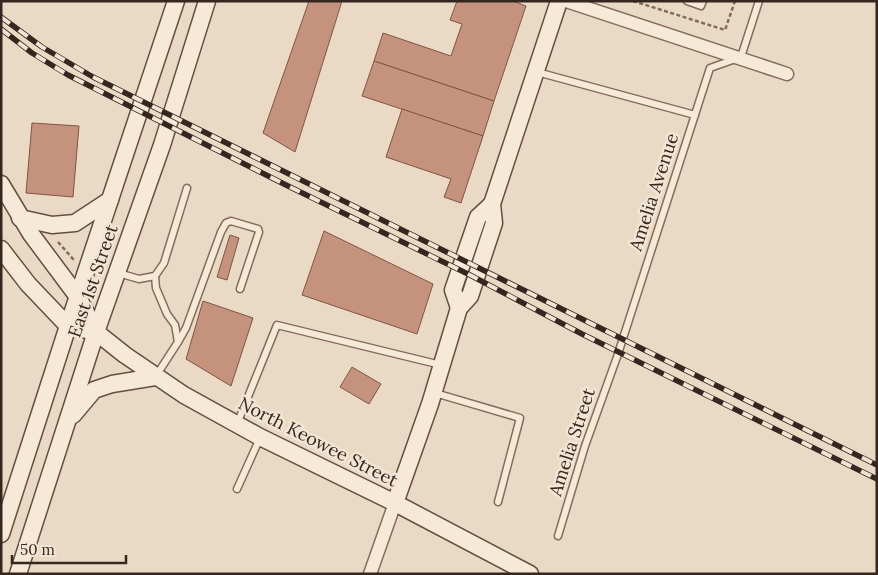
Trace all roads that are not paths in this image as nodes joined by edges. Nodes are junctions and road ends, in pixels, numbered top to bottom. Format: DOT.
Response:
graph roads {
  1 [pos="176,1"];
  2 [pos="207,1"];
  3 [pos="558,1"];
  4 [pos="566,1"];
  5 [pos="687,1"];
  6 [pos="703,1"];
  7 [pos="759,1"];
  8 [pos="741,57"];
  9 [pos="536,72"];
  10 [pos="788,74"];
  11 [pos="695,115"];
  12 [pos="1,184"];
  13 [pos="187,188"];
  14 [pos="110,200"];
  15 [pos="20,218"];
  16 [pos="1,250"];
  17 [pos="117,273"];
  18 [pos="155,276"];
  19 [pos="240,289"];
  20 [pos="78,297"];
  21 [pos="68,326"];
  22 [pos="96,332"];
  23 [pos="178,342"];
  24 [pos="617,357"];
  25 [pos="442,365"];
  26 [pos="155,377"];
  27 [pos="434,393"];
  28 [pos="67,423"];
  29 [pos="237,424"];
  30 [pos="260,437"];
  31 [pos="238,489"];
  32 [pos="498,502"];
  33 [pos="395,503"];
  34 [pos="1,534"];
  35 [pos="558,536"];
  36 [pos="18,574"];
  37 [pos="370,574"];
  38 [pos="530,574"];
  1 -- 14 [label="main road, East 1st Street"];
  2 -- 17 [label="main road, East 1st Street"];
  3 -- 9 [label="main road"];
  4 -- 8 [label="street"];
  5 -- 6 [label="lane"];
  7 -- 8 [label="lane"];
  8 -- 10 [label="street"];
  8 -- 11 [label="lane, Amelia Avenue"];
  9 -- 11 [label="lane"];
  9 -- 25 [label="main road"];
  11 -- 24 [label="lane, Amelia Avenue"];
  12 -- 15 [label="main road, North Keowee Street"];
  13 -- 18 [label="lane"];
  14 -- 15 [label="main road"];
  14 -- 20 [label="main road, East 1st Street"];
  15 -- 20 [label="main road, North Keowee Street"];
  16 -- 21 [label="main road"];
  17 -- 18 [label="lane"];
  17 -- 22 [label="main road, East 1st Street"];
  18 -- 23 [label="lane"];
  19 -- 23 [label="lane"];
  20 -- 21 [label="main road, East 1st Street"];
  20 -- 22 [label="main road, North Keowee Street"];
  21 -- 22 [label="main road, North Keowee Street"];
  21 -- 34 [label="main road, East 1st Street"];
  22 -- 26 [label="main road, North Keowee Street"];
  22 -- 28 [label="main road, East 1st Street"];
  23 -- 26 [label="lane"];
  24 -- 35 [label="lane, Amelia Street"];
  25 -- 27 [label="main road"];
  25 -- 29 [label="lane"];
  26 -- 28 [label="main road"];
  26 -- 29 [label="main road, North Keowee Street"];
  27 -- 32 [label="lane"];
  27 -- 33 [label="main road"];
  28 -- 36 [label="main road, East 1st Street"];
  29 -- 30 [label="main road, North Keowee Street"];
  30 -- 31 [label="lane"];
  30 -- 33 [label="main road, North Keowee Street"];
  33 -- 37 [label="street"];
  33 -- 38 [label="main road, North Keowee Street"];
}
